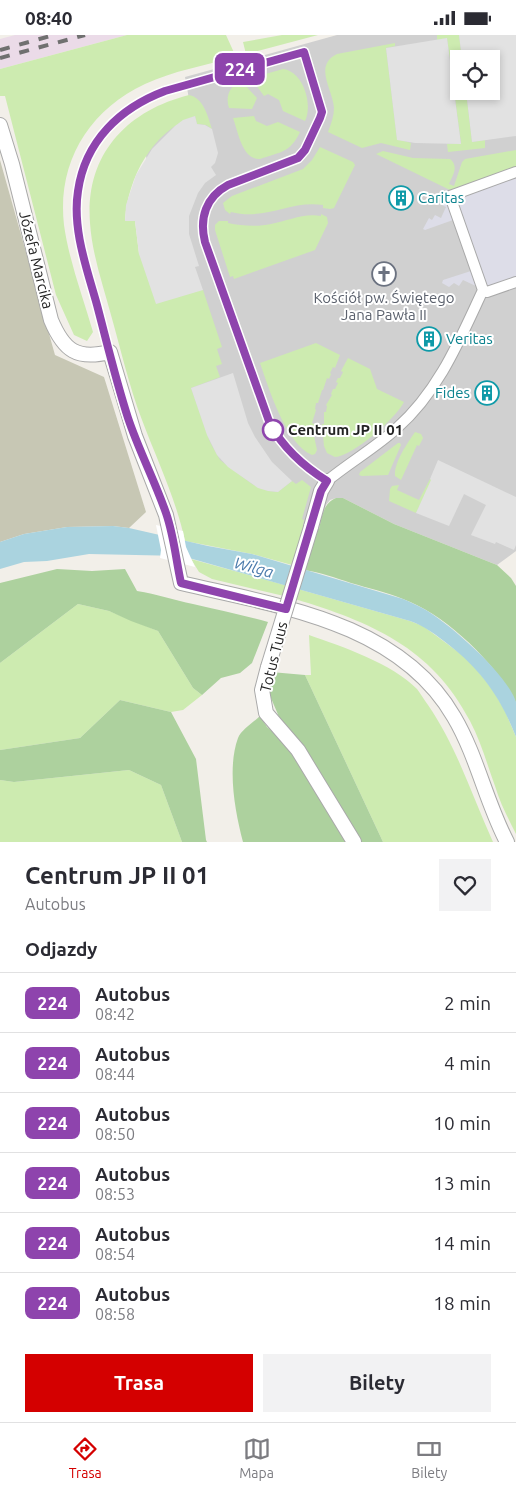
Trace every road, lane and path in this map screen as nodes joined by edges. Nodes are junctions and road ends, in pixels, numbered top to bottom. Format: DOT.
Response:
graph roads {
  1 [pos="0,125"];
  2 [pos="516,172"];
  3 [pos="516,282"];
  4 [pos="484,290"];
  5 [pos="327,481"];
  6 [pos="354,842"];
  7 [pos="507,842"];
  1 -- 7 [label="street, Józefa Marcika"];
  2 -- 4 [label="street"];
  3 -- 4 [label="street"];
  4 -- 5 [label="street"];
  5 -- 6 [label="street, Totus Tuus, bridge"];
}
